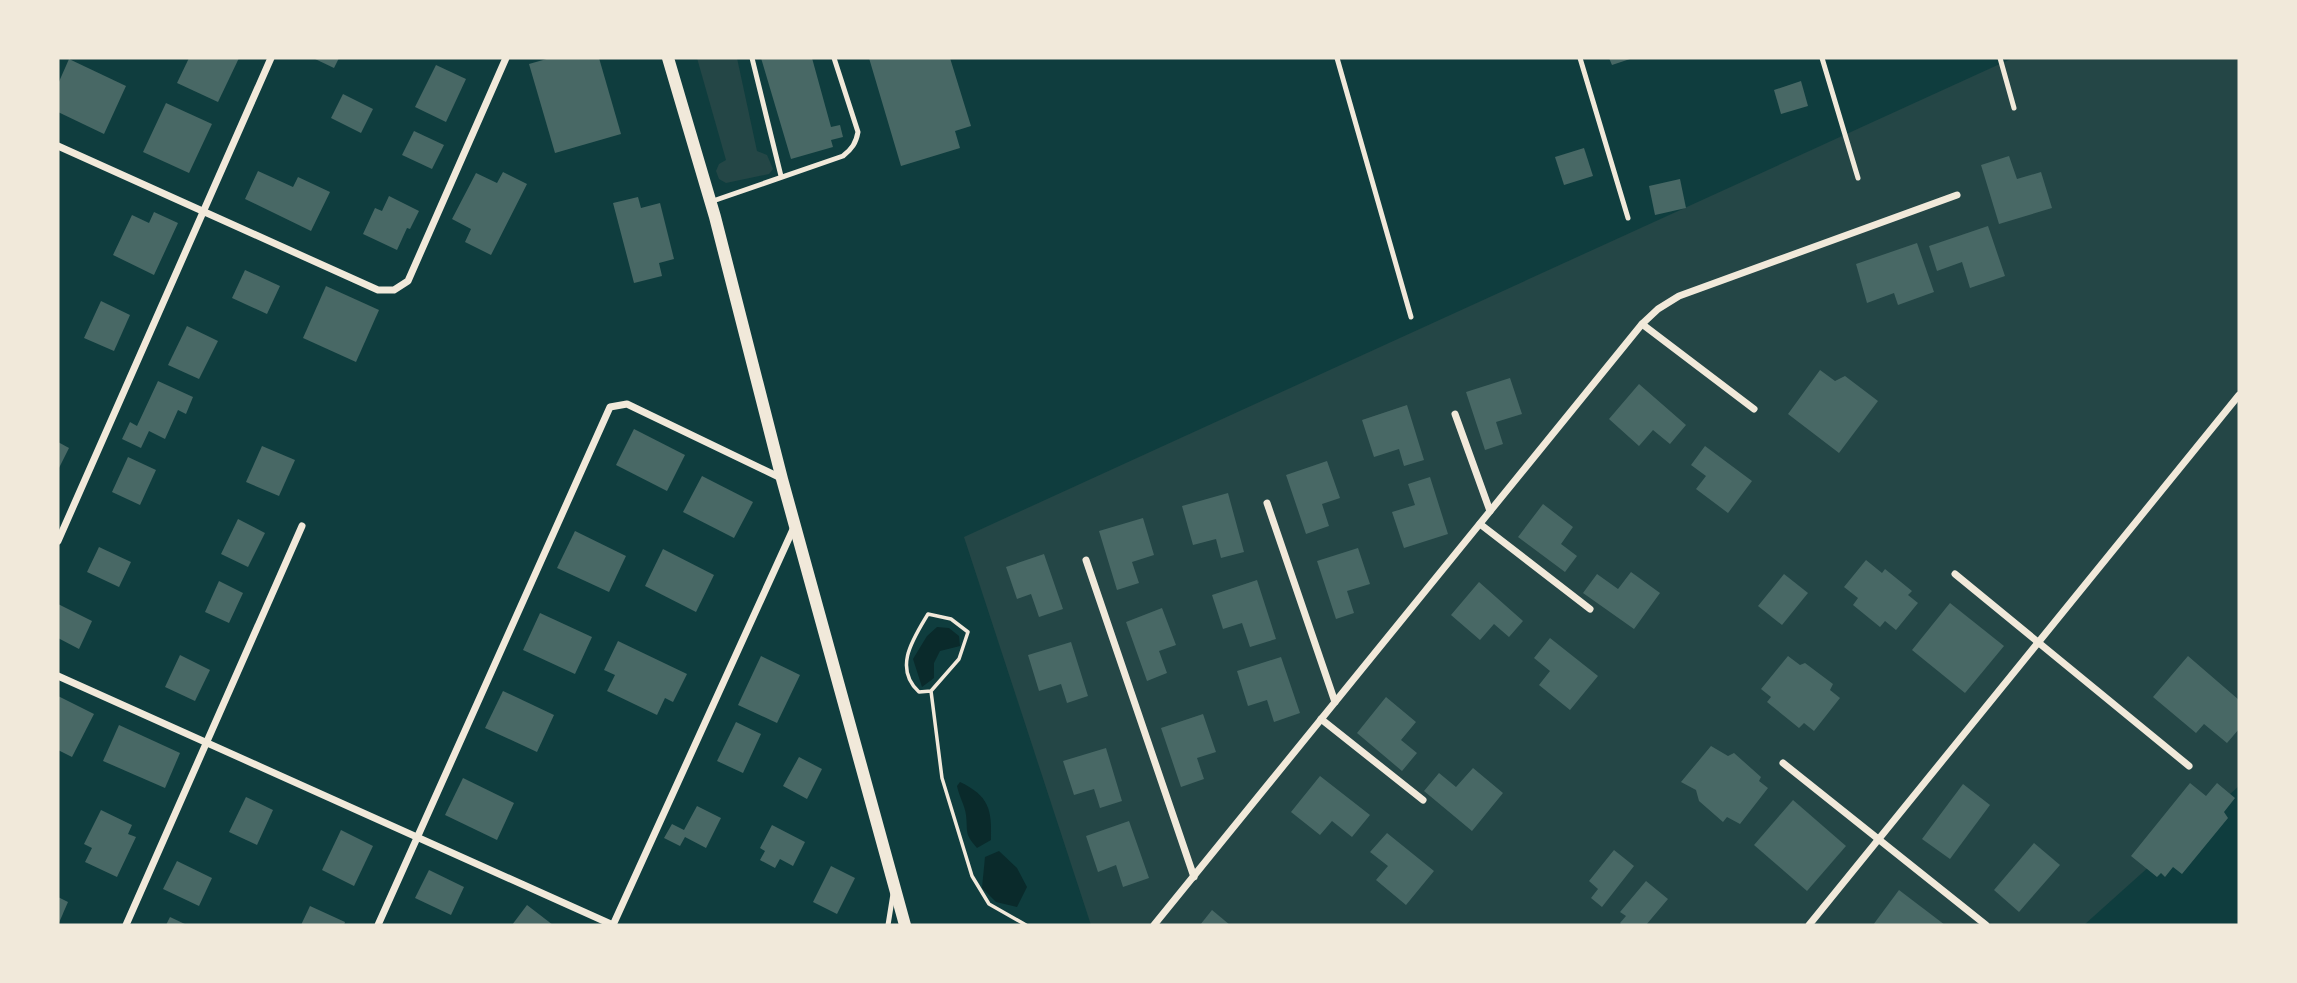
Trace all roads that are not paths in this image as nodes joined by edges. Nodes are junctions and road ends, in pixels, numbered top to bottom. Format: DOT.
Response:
graph roads {
  1 [pos="271,58"];
  2 [pos="506,58"];
  3 [pos="668,58"];
  4 [pos="752,58"];
  5 [pos="834,58"];
  6 [pos="1336,58"];
  7 [pos="1580,58"];
  8 [pos="1822,58"];
  9 [pos="2000,58"];
  10 [pos="2014,108"];
  11 [pos="58,146"];
  12 [pos="781,176"];
  13 [pos="1858,178"];
  14 [pos="1956,195"];
  15 [pos="710,202"];
  16 [pos="203,211"];
  17 [pos="1628,218"];
  18 [pos="1411,317"];
  19 [pos="1642,324"];
  20 [pos="2239,395"];
  21 [pos="1754,409"];
  22 [pos="1455,414"];
  23 [pos="782,479"];
  24 [pos="1267,503"];
  25 [pos="1490,511"];
  26 [pos="1480,524"];
  27 [pos="795,525"];
  28 [pos="302,526"];
  29 [pos="58,541"];
  30 [pos="1086,560"];
  31 [pos="1955,575"];
  32 [pos="1590,609"];
  33 [pos="2037,644"];
  34 [pos="58,676"];
  35 [pos="1335,702"];
  36 [pos="1321,719"];
  37 [pos="206,744"];
  38 [pos="1783,763"];
  39 [pos="2189,766"];
  40 [pos="1423,800"];
  41 [pos="417,838"];
  42 [pos="1878,840"];
  43 [pos="1194,877"];
  44 [pos="894,887"];
  45 [pos="126,925"];
  46 [pos="378,925"];
  47 [pos="613,925"];
  48 [pos="888,925"];
  49 [pos="905,925"];
  50 [pos="1154,925"];
  51 [pos="1809,925"];
  52 [pos="1986,925"];
  1 -- 16 [label="street"];
  2 -- 16 [label="street"];
  3 -- 15 [label="street"];
  4 -- 12 [label="lane"];
  5 -- 12 [label="lane"];
  6 -- 18 [label="lane"];
  7 -- 17 [label="lane"];
  8 -- 13 [label="lane"];
  9 -- 10 [label="lane"];
  11 -- 16 [label="street"];
  12 -- 15 [label="lane"];
  14 -- 19 [label="street"];
  15 -- 23 [label="street"];
  16 -- 29 [label="street"];
  19 -- 21 [label="street"];
  19 -- 25 [label="street"];
  20 -- 33 [label="street"];
  22 -- 25 [label="street"];
  23 -- 27 [label="street"];
  23 -- 41 [label="street"];
  24 -- 35 [label="street"];
  25 -- 26 [label="street"];
  26 -- 32 [label="street"];
  26 -- 35 [label="street"];
  27 -- 44 [label="street"];
  27 -- 47 [label="street"];
  28 -- 37 [label="street"];
  30 -- 43 [label="street"];
  31 -- 33 [label="street"];
  33 -- 39 [label="street"];
  33 -- 42 [label="street"];
  34 -- 37 [label="street"];
  35 -- 36 [label="street"];
  36 -- 40 [label="street"];
  36 -- 43 [label="street"];
  37 -- 41 [label="street"];
  37 -- 45 [label="street"];
  38 -- 42 [label="street"];
  41 -- 46 [label="street"];
  41 -- 47 [label="street"];
  42 -- 51 [label="street"];
  42 -- 52 [label="street"];
  43 -- 50 [label="street"];
  44 -- 48 [label="lane"];
  44 -- 49 [label="street"];
}
